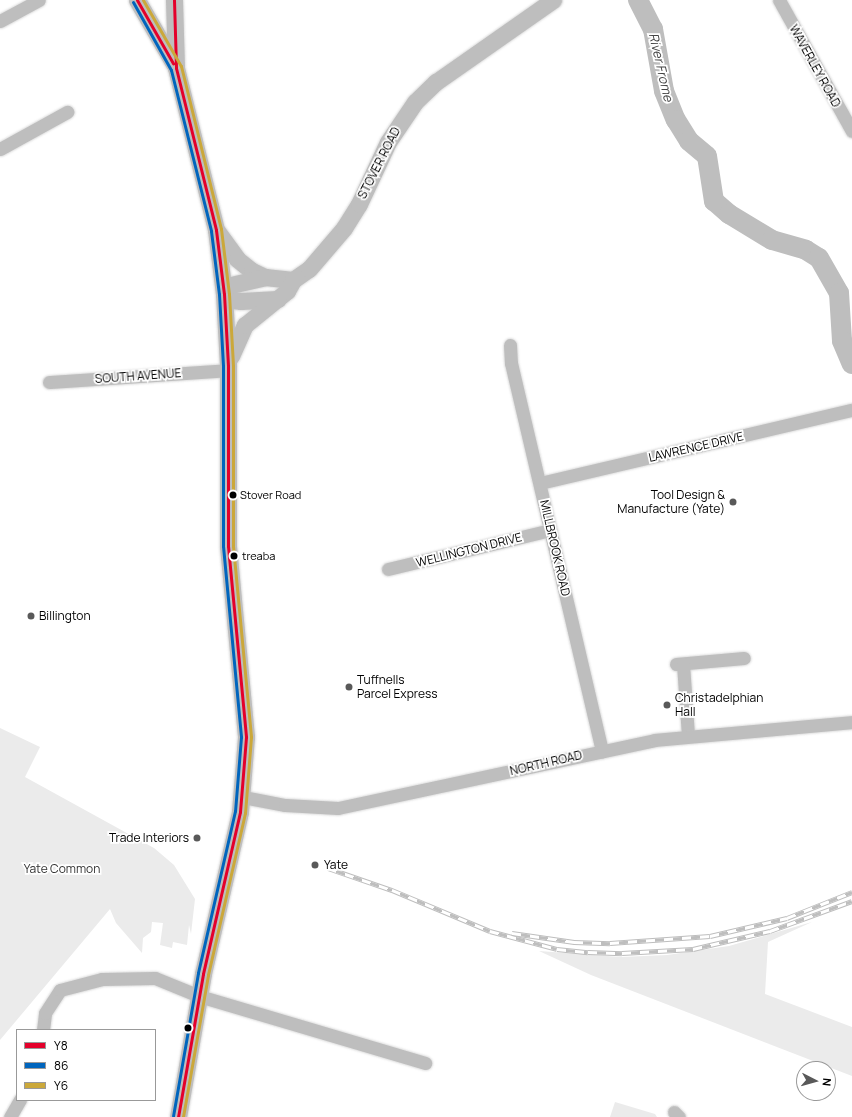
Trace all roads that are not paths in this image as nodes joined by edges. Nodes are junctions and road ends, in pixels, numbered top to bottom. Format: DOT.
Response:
graph roads {
  1 [pos="39,0"];
  2 [pos="138,0"];
  3 [pos="174,0"];
  4 [pos="553,0"];
  5 [pos="779,0"];
  6 [pos="0,21"];
  7 [pos="176,68"];
  8 [pos="68,112"];
  9 [pos="852,131"];
  10 [pos="0,149"];
  11 [pos="216,230"];
  12 [pos="265,277"];
  13 [pos="293,280"];
  14 [pos="224,294"];
  15 [pos="278,299"];
  16 [pos="510,345"];
  17 [pos="228,368"];
  18 [pos="49,382"];
  19 [pos="852,410"];
  20 [pos="540,483"];
  21 [pos="550,530"];
  22 [pos="388,570"];
  23 [pos="744,658"];
  24 [pos="852,722"];
  25 [pos="688,736"];
  26 [pos="602,750"];
  27 [pos="241,809"];
  28 [pos="199,996"];
  29 [pos="43,1029"];
  30 [pos="425,1063"];
  31 [pos="19,1101"];
  32 [pos="10,1117"];
  33 [pos="178,1117"];
  1 -- 6 [label="street"];
  2 -- 7 [label="main road"];
  3 -- 7 [label="main road"];
  4 -- 13 [label="main road, STOVER ROAD"];
  5 -- 9 [label="street, WAVERLEY ROAD"];
  7 -- 11 [label="main road"];
  8 -- 10 [label="street"];
  11 -- 12 [label="main road"];
  11 -- 14 [label="main road"];
  12 -- 13 [label="main road"];
  12 -- 14 [label="main road"];
  13 -- 15 [label="main road, STOVER ROAD"];
  14 -- 15 [label="main road"];
  14 -- 17 [label="main road"];
  15 -- 17 [label="main road, STOVER ROAD"];
  16 -- 20 [label="street, MILLBROOK ROAD"];
  17 -- 18 [label="street, SOUTH AVENUE"];
  17 -- 27 [label="main road"];
  19 -- 20 [label="street, LAWRENCE DRIVE"];
  20 -- 21 [label="street, MILLBROOK ROAD"];
  21 -- 22 [label="street, WELLINGTON DRIVE"];
  21 -- 26 [label="street, MILLBROOK ROAD"];
  23 -- 25 [label="street"];
  24 -- 25 [label="street, NORTH ROAD"];
  25 -- 26 [label="street, NORTH ROAD"];
  26 -- 27 [label="street, NORTH ROAD"];
  27 -- 28 [label="main road"];
  28 -- 29 [label="street"];
  28 -- 30 [label="street"];
  28 -- 33 [label="main road"];
  31 -- 32 [label="street"];
}
